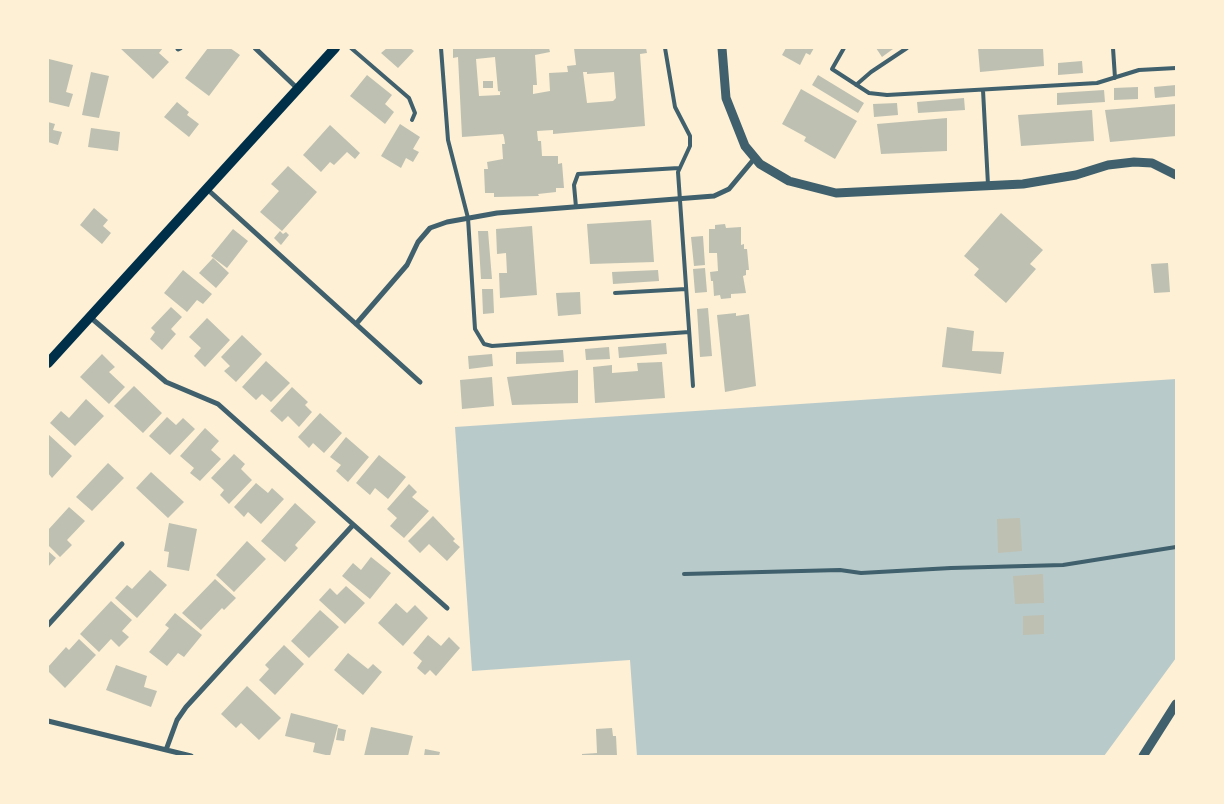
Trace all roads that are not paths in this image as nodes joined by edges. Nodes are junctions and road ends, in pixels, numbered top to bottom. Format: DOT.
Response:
graph roads {
  1 [pos="255,48"];
  2 [pos="335,48"];
  3 [pos="351,48"];
  4 [pos="441,48"];
  5 [pos="665,48"];
  6 [pos="722,48"];
  7 [pos="844,48"];
  8 [pos="908,48"];
  9 [pos="1113,48"];
  10 [pos="1176,68"];
  11 [pos="1115,78"];
  12 [pos="856,85"];
  13 [pos="298,89"];
  14 [pos="983,90"];
  15 [pos="412,120"];
  16 [pos="754,159"];
  17 [pos="679,168"];
  18 [pos="1176,175"];
  19 [pos="988,186"];
  20 [pos="206,189"];
  21 [pos="680,200"];
  22 [pos="576,207"];
  23 [pos="468,218"];
  24 [pos="686,289"];
  25 [pos="615,293"];
  26 [pos="90,318"];
  27 [pos="356,324"];
  28 [pos="689,332"];
  29 [pos="48,363"];
  30 [pos="420,382"];
  31 [pos="693,386"];
  32 [pos="353,525"];
  33 [pos="122,544"];
  34 [pos="1176,547"];
  35 [pos="684,574"];
  36 [pos="447,608"];
  37 [pos="48,625"];
  38 [pos="1176,704"];
  39 [pos="48,721"];
  40 [pos="166,750"];
  41 [pos="191,756"];
  42 [pos="1143,756"];
  1 -- 13 [label="street"];
  2 -- 13 [label="main road"];
  3 -- 15 [label="lane"];
  4 -- 23 [label="lane"];
  5 -- 17 [label="lane"];
  6 -- 16 [label="street"];
  7 -- 12 [label="lane"];
  8 -- 12 [label="lane"];
  9 -- 11 [label="lane"];
  10 -- 11 [label="lane"];
  11 -- 14 [label="lane"];
  12 -- 14 [label="lane"];
  13 -- 20 [label="main road"];
  14 -- 19 [label="lane"];
  16 -- 19 [label="street"];
  16 -- 21 [label="street"];
  17 -- 21 [label="lane"];
  17 -- 22 [label="lane"];
  18 -- 19 [label="street"];
  20 -- 26 [label="main road"];
  20 -- 27 [label="street"];
  21 -- 22 [label="street"];
  21 -- 24 [label="lane"];
  22 -- 23 [label="street"];
  23 -- 27 [label="street"];
  23 -- 28 [label="lane"];
  24 -- 25 [label="lane"];
  24 -- 28 [label="lane"];
  26 -- 29 [label="main road"];
  26 -- 32 [label="street"];
  27 -- 30 [label="street"];
  28 -- 31 [label="lane"];
  32 -- 36 [label="street"];
  32 -- 40 [label="street"];
  33 -- 37 [label="street"];
  34 -- 35 [label="lane"];
  38 -- 42 [label="street"];
  39 -- 40 [label="street"];
  40 -- 41 [label="street"];
}
